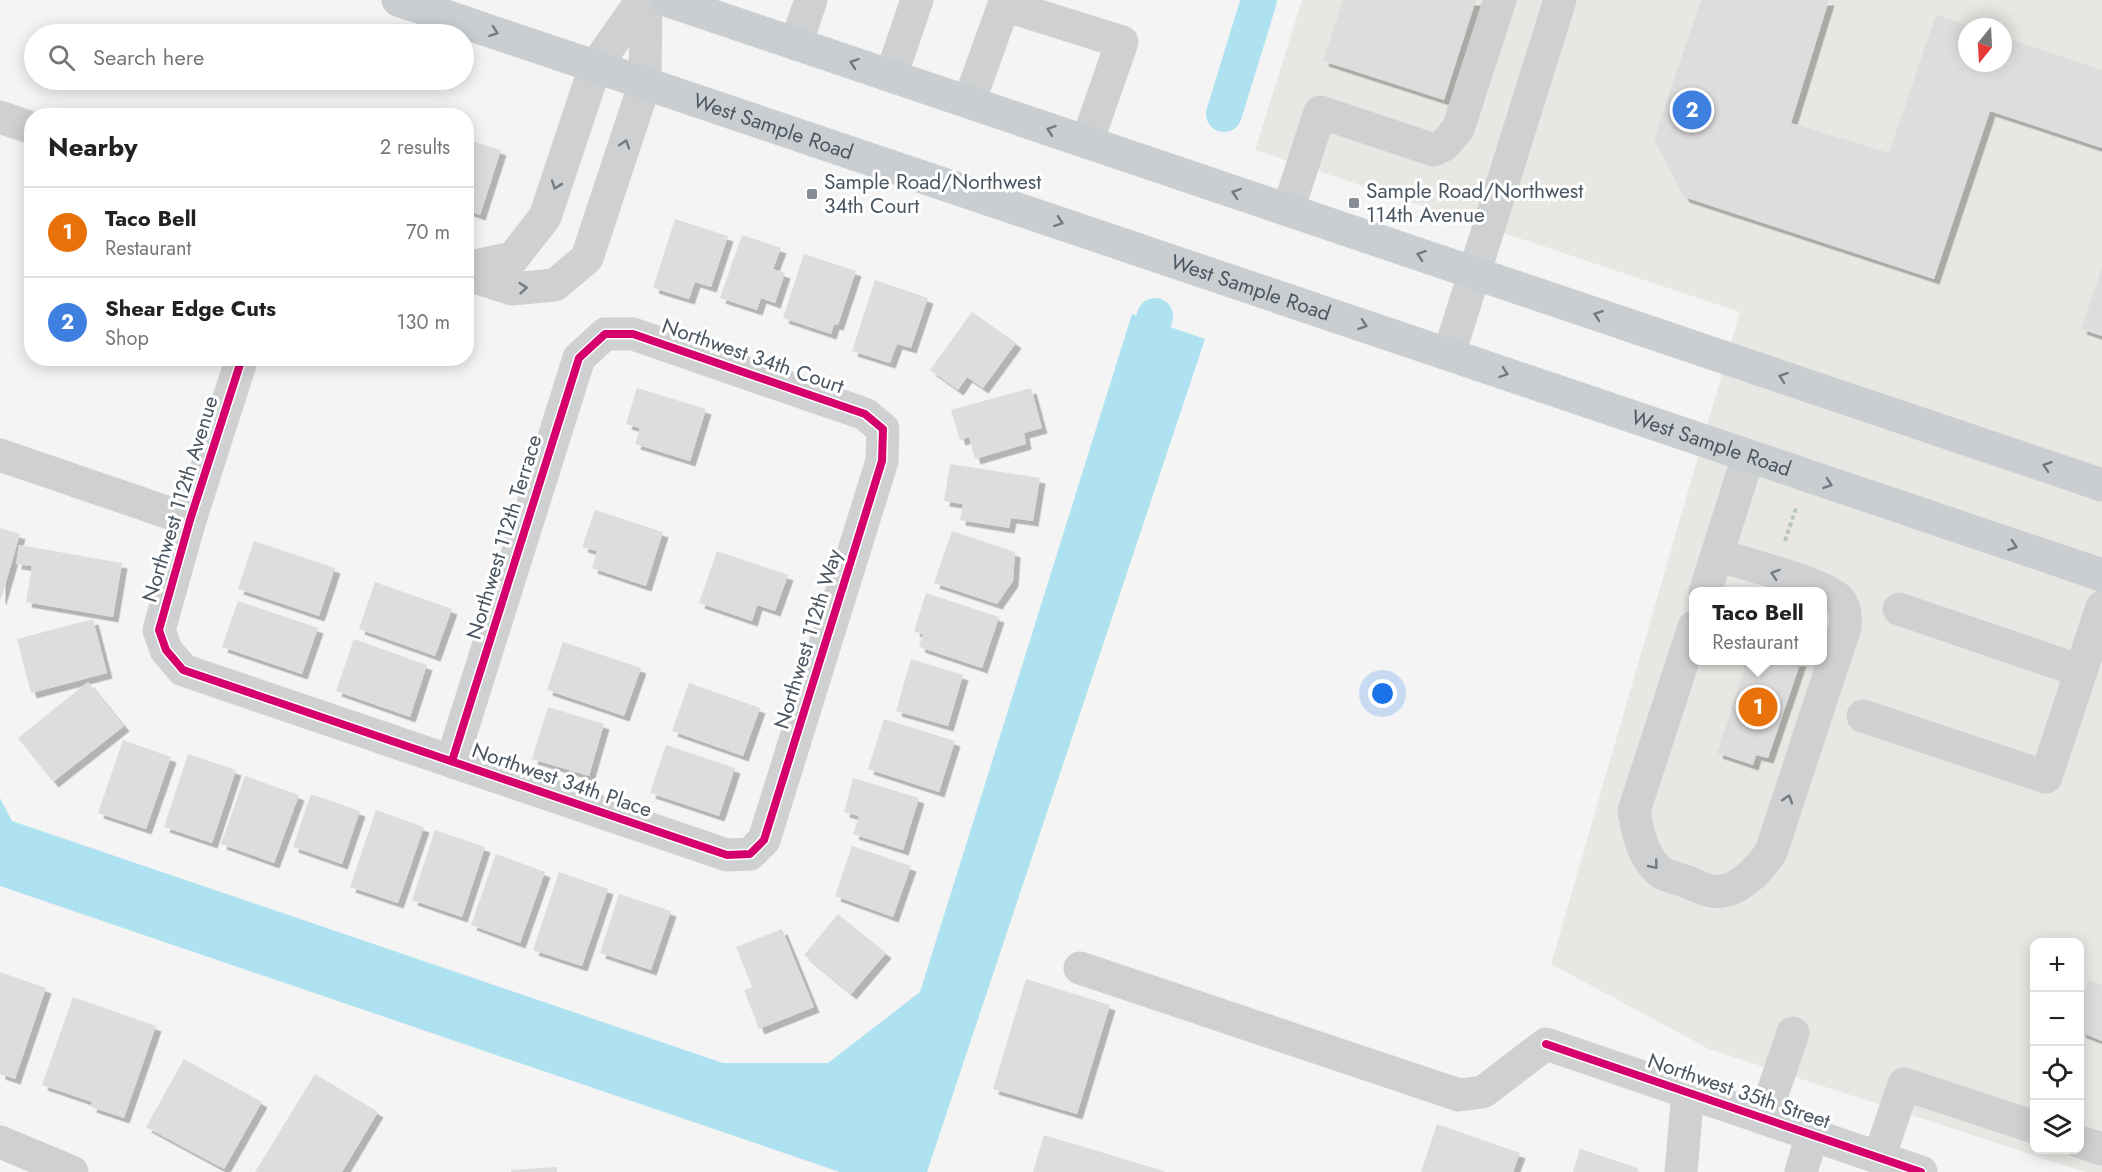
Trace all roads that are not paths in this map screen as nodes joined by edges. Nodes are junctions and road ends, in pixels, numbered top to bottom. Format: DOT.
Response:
graph roads {
  1 [pos="399,0"];
  2 [pos="644,0"];
  3 [pos="666,0"];
  4 [pos="811,0"];
  5 [pos="917,0"];
  6 [pos="1500,0"];
  7 [pos="1557,1"];
  8 [pos="469,24"];
  9 [pos="474,26"];
  10 [pos="796,44"];
  11 [pos="595,67"];
  12 [pos="891,76"];
  13 [pos="645,83"];
  14 [pos="969,102"];
  15 [pos="0,117"];
  16 [pos="24,125"];
  17 [pos="1087,142"];
  18 [pos="1288,210"];
  19 [pos="474,266"];
  20 [pos="1476,274"];
  21 [pos="474,277"];
  22 [pos="605,334"];
  23 [pos="1449,354"];
  24 [pos="239,366"];
  25 [pos="883,429"];
  26 [pos="0,456"];
  27 [pos="1748,457"];
  28 [pos="2102,485"];
  29 [pos="190,520"];
  30 [pos="1717,555"];
  31 [pos="2102,575"];
  32 [pos="1706,587"];
  33 [pos="1815,587"];
  34 [pos="1827,592"];
  35 [pos="2102,607"];
  36 [pos="1899,609"];
  37 [pos="1689,642"];
  38 [pos="166,651"];
  39 [pos="2081,671"];
  40 [pos="1863,716"];
  41 [pos="453,761"];
  42 [pos="750,854"];
  43 [pos="1080,968"];
  44 [pos="1793,1033"];
  45 [pos="1688,1092"];
  46 [pos="1764,1118"];
  47 [pos="2030,1126"];
  48 [pos="1812,1135"];
  49 [pos="0,1142"];
  50 [pos="2084,1144"];
  51 [pos="2102,1149"];
  52 [pos="1879,1158"];
  53 [pos="72,1172"];
  54 [pos="1681,1172"];
  55 [pos="1801,1172"];
  56 [pos="1921,1172"];
  1 -- 8 [label="main road, West Sample Road, one-way"];
  2 -- 11 [label="street"];
  2 -- 13 [label="street"];
  3 -- 10 [label="main road"];
  4 -- 10 [label="street"];
  5 -- 12 [label="street"];
  6 -- 18 [label="street"];
  7 -- 20 [label="street"];
  9 -- 11 [label="main road, West Sample Road, one-way"];
  12 -- 10 [label="main road, one-way"];
  11 -- 13 [label="main road, West Sample Road"];
  11 -- 19 [label="street, one-way"];
  12 -- 14 [label="main road"];
  21 -- 13 [label="street, one-way"];
  13 -- 23 [label="main road, West Sample Road, one-way"];
  17 -- 14 [label="main road, one-way"];
  14 -- 17 [label="street"];
  15 -- 16 [label="street"];
  18 -- 17 [label="main road, one-way"];
  20 -- 18 [label="main road, one-way"];
  20 -- 23 [label="street"];
  28 -- 20 [label="main road, one-way"];
  22 -- 25 [label="street, Northwest 34th Court"];
  22 -- 41 [label="street, Northwest 112th Terrace"];
  23 -- 27 [label="main road, West Sample Road, one-way"];
  24 -- 29 [label="street, Northwest 112th Avenue"];
  25 -- 42 [label="street, Northwest 112th Way"];
  26 -- 29 [label="street"];
  27 -- 30 [label="street"];
  27 -- 31 [label="main road, West Sample Road, one-way"];
  29 -- 38 [label="street, Northwest 112th Avenue"];
  30 -- 32 [label="street"];
  33 -- 30 [label="street, one-way"];
  37 -- 34 [label="street, one-way"];
  35 -- 39 [label="street"];
  36 -- 39 [label="street"];
  38 -- 41 [label="street, Northwest 34th Place"];
  39 -- 40 [label="street"];
  41 -- 42 [label="street, Northwest 34th Place"];
  43 -- 45 [label="street, Northwest 35th Street"];
  44 -- 46 [label="street"];
  45 -- 46 [label="street, Northwest 35th Street"];
  45 -- 54 [label="street"];
  46 -- 48 [label="street, Northwest 35th Street"];
  47 -- 52 [label="street"];
  48 -- 52 [label="street, Northwest 35th Street"];
  48 -- 55 [label="street"];
  49 -- 53 [label="street"];
  50 -- 51 [label="street"];
  52 -- 56 [label="street, Northwest 35th Street"];
}
